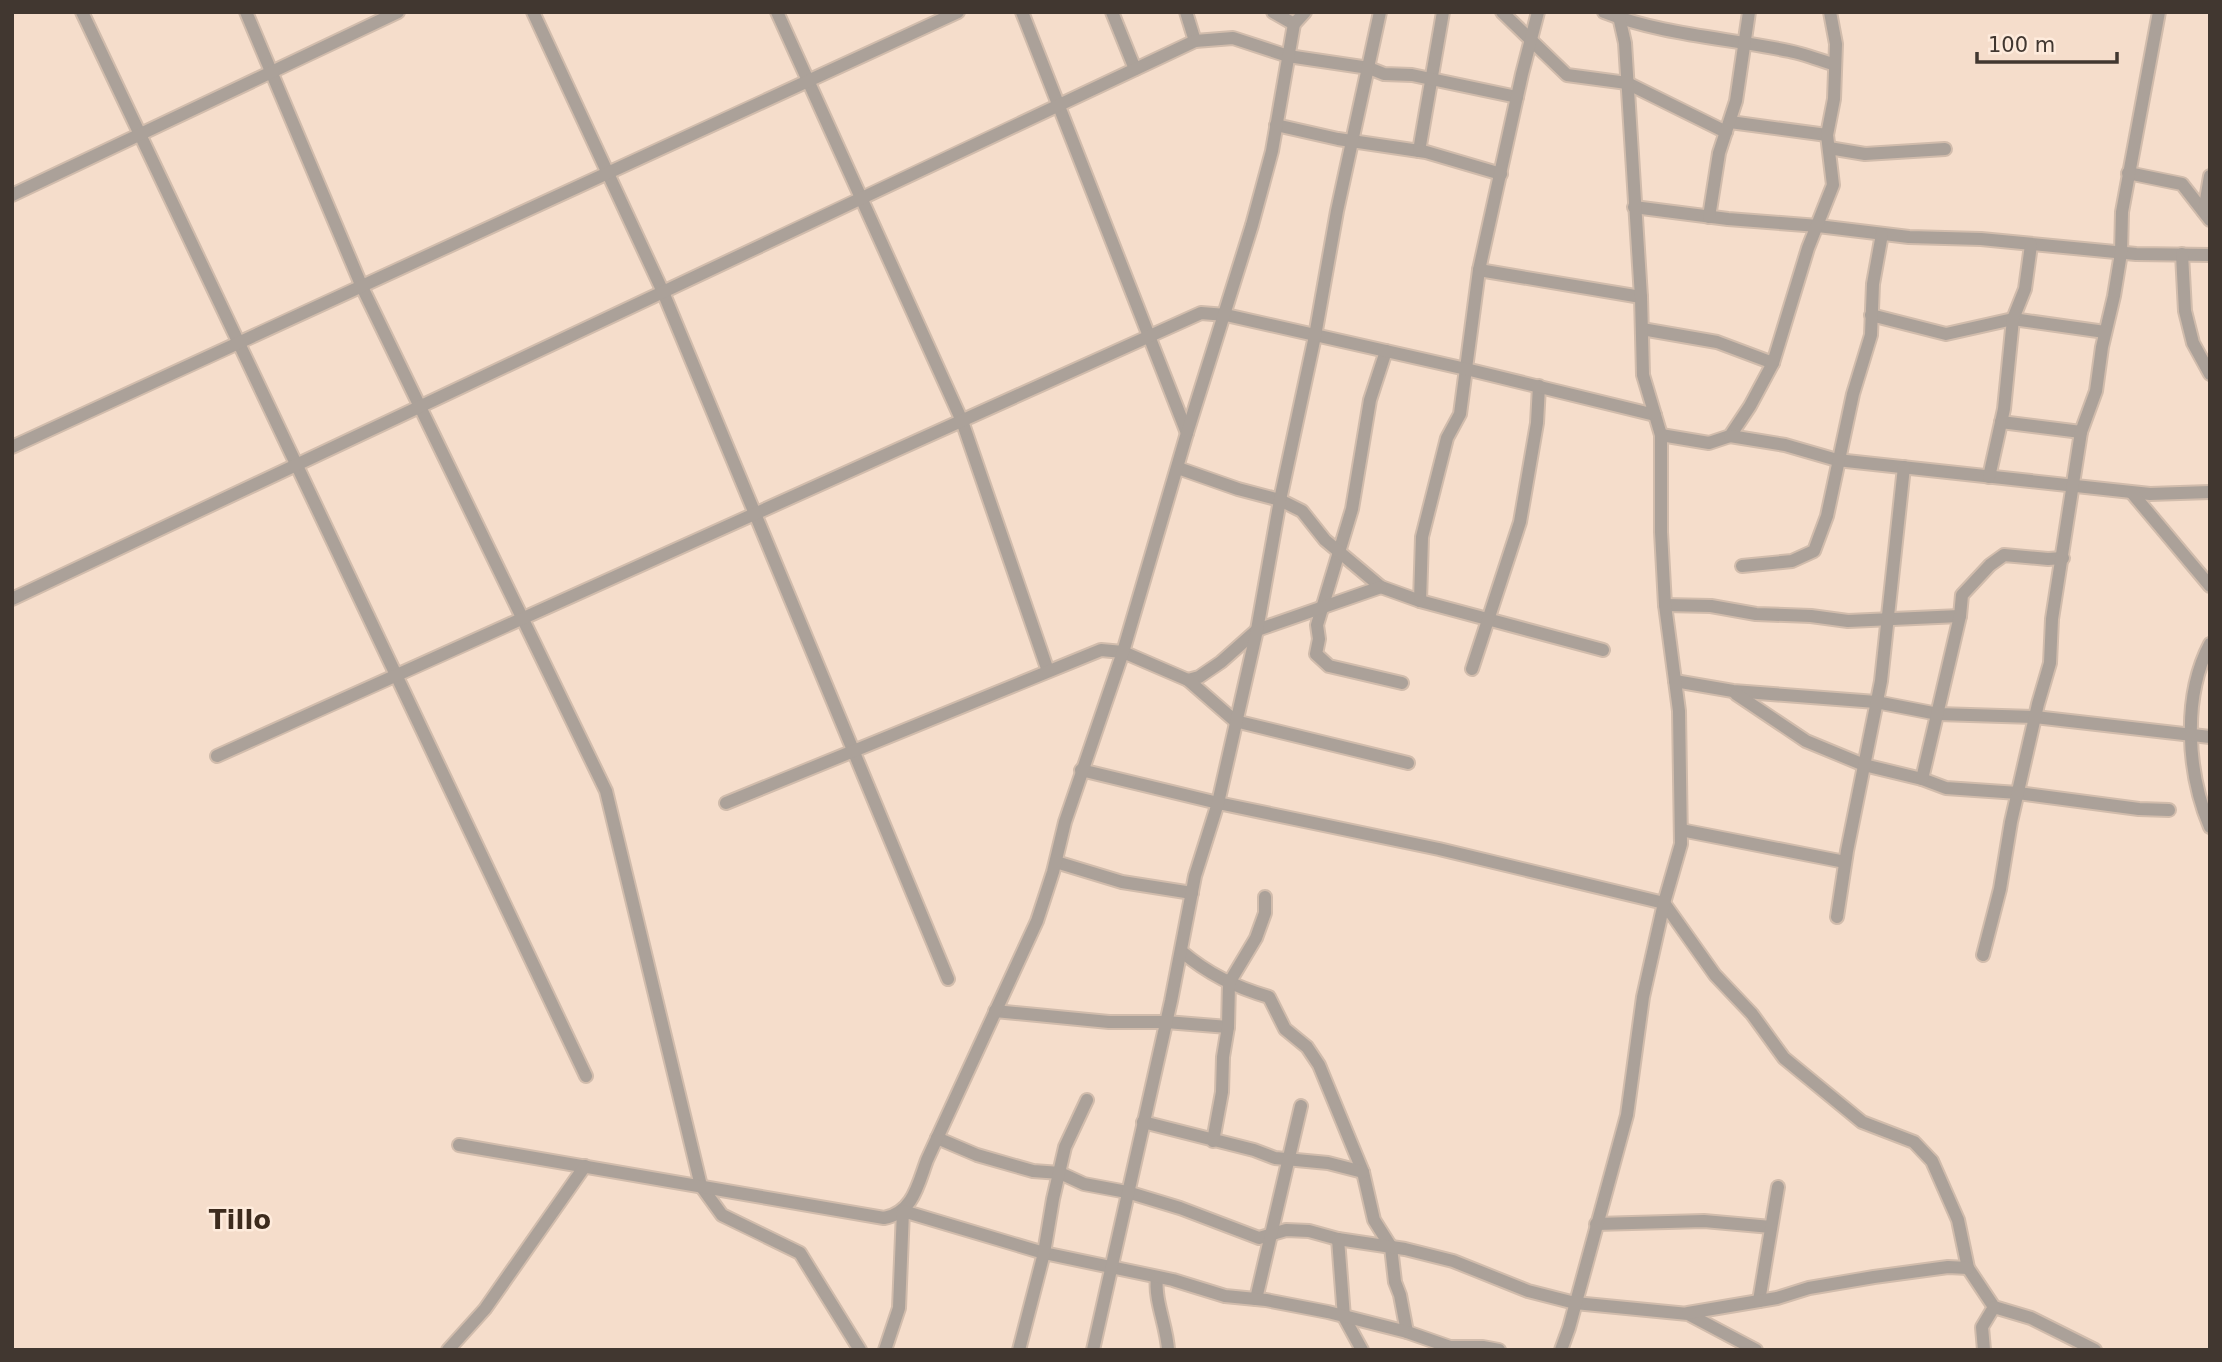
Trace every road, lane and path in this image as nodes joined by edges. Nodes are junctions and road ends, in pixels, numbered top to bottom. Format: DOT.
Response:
graph roads {
  1 [pos="82,12"];
  2 [pos="246,12"];
  3 [pos="398,12"];
  4 [pos="533,12"];
  5 [pos="777,12"];
  6 [pos="958,12"];
  7 [pos="1022,12"];
  8 [pos="1112,12"];
  9 [pos="1186,12"];
  10 [pos="1273,12"];
  11 [pos="1305,12"];
  12 [pos="1380,12"];
  13 [pos="1443,12"];
  14 [pos="1502,12"];
  15 [pos="1538,12"];
  16 [pos="1604,12"];
  17 [pos="1749,12"];
  18 [pos="1830,12"];
  19 [pos="2159,12"];
  20 [pos="1619,15"];
  21 [pos="1294,24"];
  22 [pos="1531,39"];
  23 [pos="1195,41"];
  24 [pos="1745,43"];
  25 [pos="1288,56"];
  26 [pos="1835,65"];
  27 [pos="1368,68"];
  28 [pos="1135,69"];
  29 [pos="271,72"];
  30 [pos="1431,79"];
  31 [pos="808,81"];
  32 [pos="1627,83"];
  33 [pos="1517,97"];
  34 [pos="1058,105"];
  35 [pos="1276,125"];
  36 [pos="1728,127"];
  37 [pos="140,134"];
  38 [pos="1351,141"];
  39 [pos="1828,141"];
  40 [pos="1945,149"];
  41 [pos="1419,151"];
  42 [pos="608,173"];
  43 [pos="2128,173"];
  44 [pos="1501,174"];
  45 [pos="2210,177"];
  46 [pos="12,195"];
  47 [pos="861,198"];
  48 [pos="1634,207"];
  49 [pos="2207,216"];
  50 [pos="1709,217"];
  51 [pos="1818,226"];
  52 [pos="1882,234"];
  53 [pos="2031,245"];
  54 [pos="2121,253"];
  55 [pos="2182,254"];
  56 [pos="2210,255"];
  57 [pos="1479,270"];
  58 [pos="362,287"];
  59 [pos="663,292"];
  60 [pos="1641,296"];
  61 [pos="1226,315"];
  62 [pos="1871,315"];
  63 [pos="2013,319"];
  64 [pos="1642,329"];
  65 [pos="2105,332"];
  66 [pos="1315,336"];
  67 [pos="1149,337"];
  68 [pos="239,343"];
  69 [pos="1387,351"];
  70 [pos="1773,363"];
  71 [pos="1466,369"];
  72 [pos="2210,374"];
  73 [pos="1539,386"];
  74 [pos="420,407"];
  75 [pos="1655,415"];
  76 [pos="962,421"];
  77 [pos="2001,422"];
  78 [pos="1187,432"];
  79 [pos="2081,432"];
  80 [pos="1661,435"];
  81 [pos="1730,436"];
  82 [pos="12,447"];
  83 [pos="1837,460"];
  84 [pos="297,465"];
  85 [pos="1904,467"];
  86 [pos="1178,468"];
  87 [pos="1989,477"];
  88 [pos="2074,488"];
  89 [pos="2210,492"];
  90 [pos="2132,493"];
  91 [pos="1280,500"];
  92 [pos="755,514"];
  93 [pos="1340,553"];
  94 [pos="2063,558"];
  95 [pos="1742,566"];
  96 [pos="2210,586"];
  97 [pos="1381,587"];
  98 [pos="12,599"];
  99 [pos="1420,601"];
  100 [pos="1665,605"];
  101 [pos="1325,606"];
  102 [pos="1960,617"];
  103 [pos="523,618"];
  104 [pos="1888,619"];
  105 [pos="1488,620"];
  106 [pos="1257,630"];
  107 [pos="2210,644"];
  108 [pos="1603,650"];
  109 [pos="1123,652"];
  110 [pos="1472,669"];
  111 [pos="1048,671"];
  112 [pos="396,675"];
  113 [pos="1188,680"];
  114 [pos="1675,681"];
  115 [pos="1402,683"];
  116 [pos="1733,691"];
  117 [pos="1877,702"];
  118 [pos="1938,714"];
  119 [pos="2035,717"];
  120 [pos="1235,721"];
  121 [pos="2190,735"];
  122 [pos="2210,737"];
  123 [pos="853,750"];
  124 [pos="218,756"];
  125 [pos="1408,763"];
  126 [pos="1864,765"];
  127 [pos="1081,770"];
  128 [pos="1922,779"];
  129 [pos="2018,793"];
  130 [pos="726,803"];
  131 [pos="1218,803"];
  132 [pos="2169,810"];
  133 [pos="2210,827"];
  134 [pos="1681,830"];
  135 [pos="1056,862"];
  136 [pos="1845,862"];
  137 [pos="1192,893"];
  138 [pos="1265,897"];
  139 [pos="1664,903"];
  140 [pos="1837,917"];
  141 [pos="1181,951"];
  142 [pos="1983,955"];
  143 [pos="948,979"];
  144 [pos="1229,983"];
  145 [pos="995,1011"];
  146 [pos="1166,1022"];
  147 [pos="1228,1027"];
  148 [pos="586,1076"];
  149 [pos="1087,1100"];
  150 [pos="1301,1106"];
  151 [pos="1143,1122"];
  152 [pos="937,1138"];
  153 [pos="1213,1141"];
  154 [pos="458,1145"];
  155 [pos="1290,1159"];
  156 [pos="585,1166"];
  157 [pos="1060,1172"];
  158 [pos="1363,1172"];
  159 [pos="701,1186"];
  160 [pos="1778,1187"];
  161 [pos="1127,1192"];
  162 [pos="903,1211"];
  163 [pos="1596,1224"];
  164 [pos="1771,1227"];
  165 [pos="1272,1234"];
  166 [pos="1338,1239"];
  167 [pos="1391,1247"];
  168 [pos="1044,1253"];
  169 [pos="1111,1268"];
  170 [pos="1968,1268"];
  171 [pos="1157,1277"];
  172 [pos="1256,1299"];
  173 [pos="1759,1301"];
  174 [pos="1575,1303"];
  175 [pos="1994,1307"];
  176 [pos="1688,1314"];
  177 [pos="1344,1317"];
  178 [pos="1406,1332"];
  179 [pos="448,1350"];
  180 [pos="860,1350"];
  181 [pos="885,1350"];
  182 [pos="1019,1350"];
  183 [pos="1093,1350"];
  184 [pos="1168,1350"];
  185 [pos="1362,1350"];
  186 [pos="1499,1350"];
  187 [pos="1561,1350"];
  188 [pos="1756,1350"];
  189 [pos="1984,1350"];
  190 [pos="2095,1350"];
  1 -- 37 [label="street"];
  2 -- 29 [label="street"];
  3 -- 29 [label="street"];
  4 -- 42 [label="street"];
  5 -- 31 [label="street"];
  6 -- 31 [label="street"];
  7 -- 34 [label="street"];
  8 -- 28 [label="street"];
  9 -- 23 [label="street"];
  10 -- 21 [label="street"];
  11 -- 21 [label="street"];
  12 -- 27 [label="street"];
  13 -- 30 [label="street"];
  14 -- 22 [label="street"];
  15 -- 22 [label="street"];
  16 -- 20 [label="street"];
  17 -- 24 [label="street"];
  18 -- 26 [label="street"];
  19 -- 43 [label="street"];
  20 -- 24 [label="street"];
  20 -- 32 [label="street"];
  21 -- 25 [label="street"];
  22 -- 32 [label="street"];
  22 -- 33 [label="street"];
  23 -- 25 [label="street"];
  23 -- 28 [label="street"];
  24 -- 26 [label="street"];
  24 -- 36 [label="street"];
  25 -- 27 [label="street"];
  25 -- 35 [label="street"];
  26 -- 39 [label="street"];
  27 -- 30 [label="street"];
  27 -- 38 [label="street"];
  28 -- 34 [label="street"];
  29 -- 37 [label="street"];
  29 -- 58 [label="street"];
  30 -- 33 [label="street"];
  30 -- 41 [label="street"];
  31 -- 42 [label="street"];
  31 -- 47 [label="street"];
  32 -- 36 [label="street"];
  32 -- 48 [label="street"];
  33 -- 44 [label="street"];
  34 -- 47 [label="street"];
  34 -- 67 [label="street"];
  35 -- 38 [label="street"];
  35 -- 61 [label="street"];
  36 -- 39 [label="street"];
  36 -- 50 [label="street"];
  37 -- 46 [label="street"];
  37 -- 68 [label="street"];
  38 -- 41 [label="street"];
  38 -- 66 [label="street"];
  39 -- 40 [label="street"];
  39 -- 51 [label="street"];
  41 -- 44 [label="street"];
  42 -- 58 [label="street"];
  42 -- 59 [label="street"];
  43 -- 49 [label="street"];
  43 -- 54 [label="street"];
  44 -- 57 [label="street"];
  45 -- 49 [label="street"];
  47 -- 59 [label="street"];
  47 -- 76 [label="street"];
  48 -- 50 [label="street"];
  48 -- 60 [label="street"];
  50 -- 51 [label="street"];
  51 -- 52 [label="street"];
  51 -- 70 [label="street"];
  52 -- 53 [label="street"];
  52 -- 62 [label="street"];
  53 -- 54 [label="street"];
  53 -- 63 [label="street"];
  54 -- 55 [label="street"];
  54 -- 65 [label="street"];
  55 -- 56 [label="street"];
  55 -- 72 [label="street"];
  57 -- 60 [label="street"];
  57 -- 71 [label="street"];
  58 -- 68 [label="street"];
  58 -- 74 [label="street"];
  59 -- 74 [label="street"];
  59 -- 92 [label="street"];
  60 -- 64 [label="street"];
  61 -- 66 [label="street"];
  61 -- 67 [label="street"];
  61 -- 78 [label="street"];
  62 -- 63 [label="street"];
  62 -- 83 [label="street"];
  63 -- 65 [label="street"];
  63 -- 77 [label="street"];
  64 -- 70 [label="street"];
  64 -- 75 [label="street"];
  65 -- 79 [label="street"];
  66 -- 69 [label="street"];
  66 -- 91 [label="street"];
  67 -- 76 [label="street"];
  67 -- 78 [label="street"];
  68 -- 82 [label="street"];
  68 -- 84 [label="street"];
  69 -- 71 [label="street"];
  69 -- 93 [label="street"];
  70 -- 81 [label="street"];
  71 -- 73 [label="street"];
  71 -- 99 [label="street"];
  73 -- 75 [label="street"];
  73 -- 105 [label="street"];
  74 -- 84 [label="street"];
  74 -- 103 [label="street"];
  75 -- 80 [label="street"];
  76 -- 92 [label="street"];
  76 -- 111 [label="street"];
  77 -- 79 [label="street"];
  77 -- 87 [label="street"];
  78 -- 86 [label="street"];
  79 -- 88 [label="street"];
  80 -- 81 [label="street"];
  80 -- 100 [label="street"];
  81 -- 83 [label="street"];
  83 -- 85 [label="street"];
  83 -- 95 [label="street"];
  84 -- 98 [label="street"];
  84 -- 112 [label="street"];
  85 -- 87 [label="street"];
  85 -- 104 [label="street"];
  86 -- 91 [label="street"];
  86 -- 109 [label="street"];
  87 -- 88 [label="street"];
  88 -- 90 [label="street"];
  88 -- 94 [label="street"];
  89 -- 90 [label="street"];
  90 -- 96 [label="street"];
  91 -- 93 [label="street"];
  91 -- 106 [label="street"];
  92 -- 103 [label="street"];
  92 -- 123 [label="street"];
  93 -- 97 [label="street"];
  93 -- 101 [label="street"];
  94 -- 102 [label="street"];
  94 -- 119 [label="street"];
  97 -- 99 [label="street"];
  97 -- 101 [label="street"];
  99 -- 105 [label="street"];
  100 -- 104 [label="street"];
  100 -- 114 [label="street"];
  101 -- 106 [label="street"];
  101 -- 115 [label="street"];
  102 -- 104 [label="street"];
  102 -- 118 [label="street"];
  103 -- 112 [label="street"];
  103 -- 159 [label="street"];
  104 -- 117 [label="street"];
  105 -- 108 [label="street"];
  105 -- 110 [label="street"];
  106 -- 113 [label="street"];
  106 -- 120 [label="street"];
  107 -- 121 [label="street"];
  109 -- 111 [label="street"];
  109 -- 113 [label="street"];
  109 -- 127 [label="street"];
  111 -- 123 [label="street"];
  112 -- 124 [label="street"];
  112 -- 148 [label="street"];
  113 -- 120 [label="street"];
  114 -- 116 [label="street"];
  114 -- 134 [label="street"];
  116 -- 117 [label="street"];
  116 -- 126 [label="street"];
  117 -- 118 [label="street"];
  117 -- 126 [label="street"];
  118 -- 119 [label="street"];
  118 -- 128 [label="street"];
  119 -- 121 [label="street"];
  119 -- 129 [label="street"];
  120 -- 125 [label="street"];
  120 -- 131 [label="street"];
  121 -- 122 [label="street"];
  121 -- 133 [label="street"];
  123 -- 130 [label="street"];
  123 -- 143 [label="street"];
  126 -- 128 [label="street"];
  126 -- 136 [label="street"];
  127 -- 131 [label="street"];
  127 -- 135 [label="street"];
  128 -- 129 [label="street"];
  129 -- 132 [label="street"];
  129 -- 142 [label="street"];
  131 -- 137 [label="street"];
  131 -- 139 [label="street"];
  134 -- 136 [label="street"];
  134 -- 139 [label="street"];
  135 -- 137 [label="street"];
  135 -- 145 [label="street"];
  136 -- 140 [label="street"];
  137 -- 141 [label="street"];
  138 -- 144 [label="street"];
  139 -- 163 [label="street"];
  139 -- 170 [label="street"];
  141 -- 144 [label="street"];
  141 -- 146 [label="street"];
  144 -- 147 [label="street"];
  144 -- 158 [label="street"];
  145 -- 146 [label="street"];
  145 -- 152 [label="street"];
  146 -- 147 [label="street"];
  146 -- 151 [label="street"];
  147 -- 153 [label="street"];
  149 -- 157 [label="street"];
  150 -- 155 [label="street"];
  151 -- 153 [label="street"];
  151 -- 161 [label="street"];
  152 -- 157 [label="street"];
  152 -- 162 [label="street"];
  153 -- 155 [label="street"];
  154 -- 156 [label="street"];
  155 -- 158 [label="street"];
  155 -- 165 [label="street"];
  156 -- 159 [label="street"];
  156 -- 179 [label="street"];
  157 -- 161 [label="street"];
  157 -- 168 [label="street"];
  158 -- 167 [label="street"];
  159 -- 162 [label="street"];
  159 -- 180 [label="street"];
  160 -- 164 [label="street"];
  161 -- 165 [label="street"];
  161 -- 169 [label="street"];
  162 -- 168 [label="street"];
  162 -- 181 [label="street"];
  163 -- 164 [label="street"];
  163 -- 174 [label="street"];
  164 -- 173 [label="street"];
  165 -- 166 [label="street"];
  165 -- 172 [label="street"];
  166 -- 167 [label="street"];
  166 -- 177 [label="street"];
  167 -- 174 [label="street"];
  167 -- 178 [label="street"];
  168 -- 169 [label="street"];
  168 -- 182 [label="street"];
  169 -- 171 [label="street"];
  169 -- 183 [label="street"];
  170 -- 173 [label="street"];
  170 -- 175 [label="street"];
  171 -- 172 [label="street"];
  171 -- 184 [label="street"];
  172 -- 177 [label="street"];
  173 -- 176 [label="street"];
  174 -- 176 [label="street"];
  174 -- 187 [label="street"];
  175 -- 189 [label="street"];
  175 -- 190 [label="street"];
  176 -- 188 [label="street"];
  177 -- 178 [label="street"];
  177 -- 185 [label="street"];
  178 -- 186 [label="street"];
}
